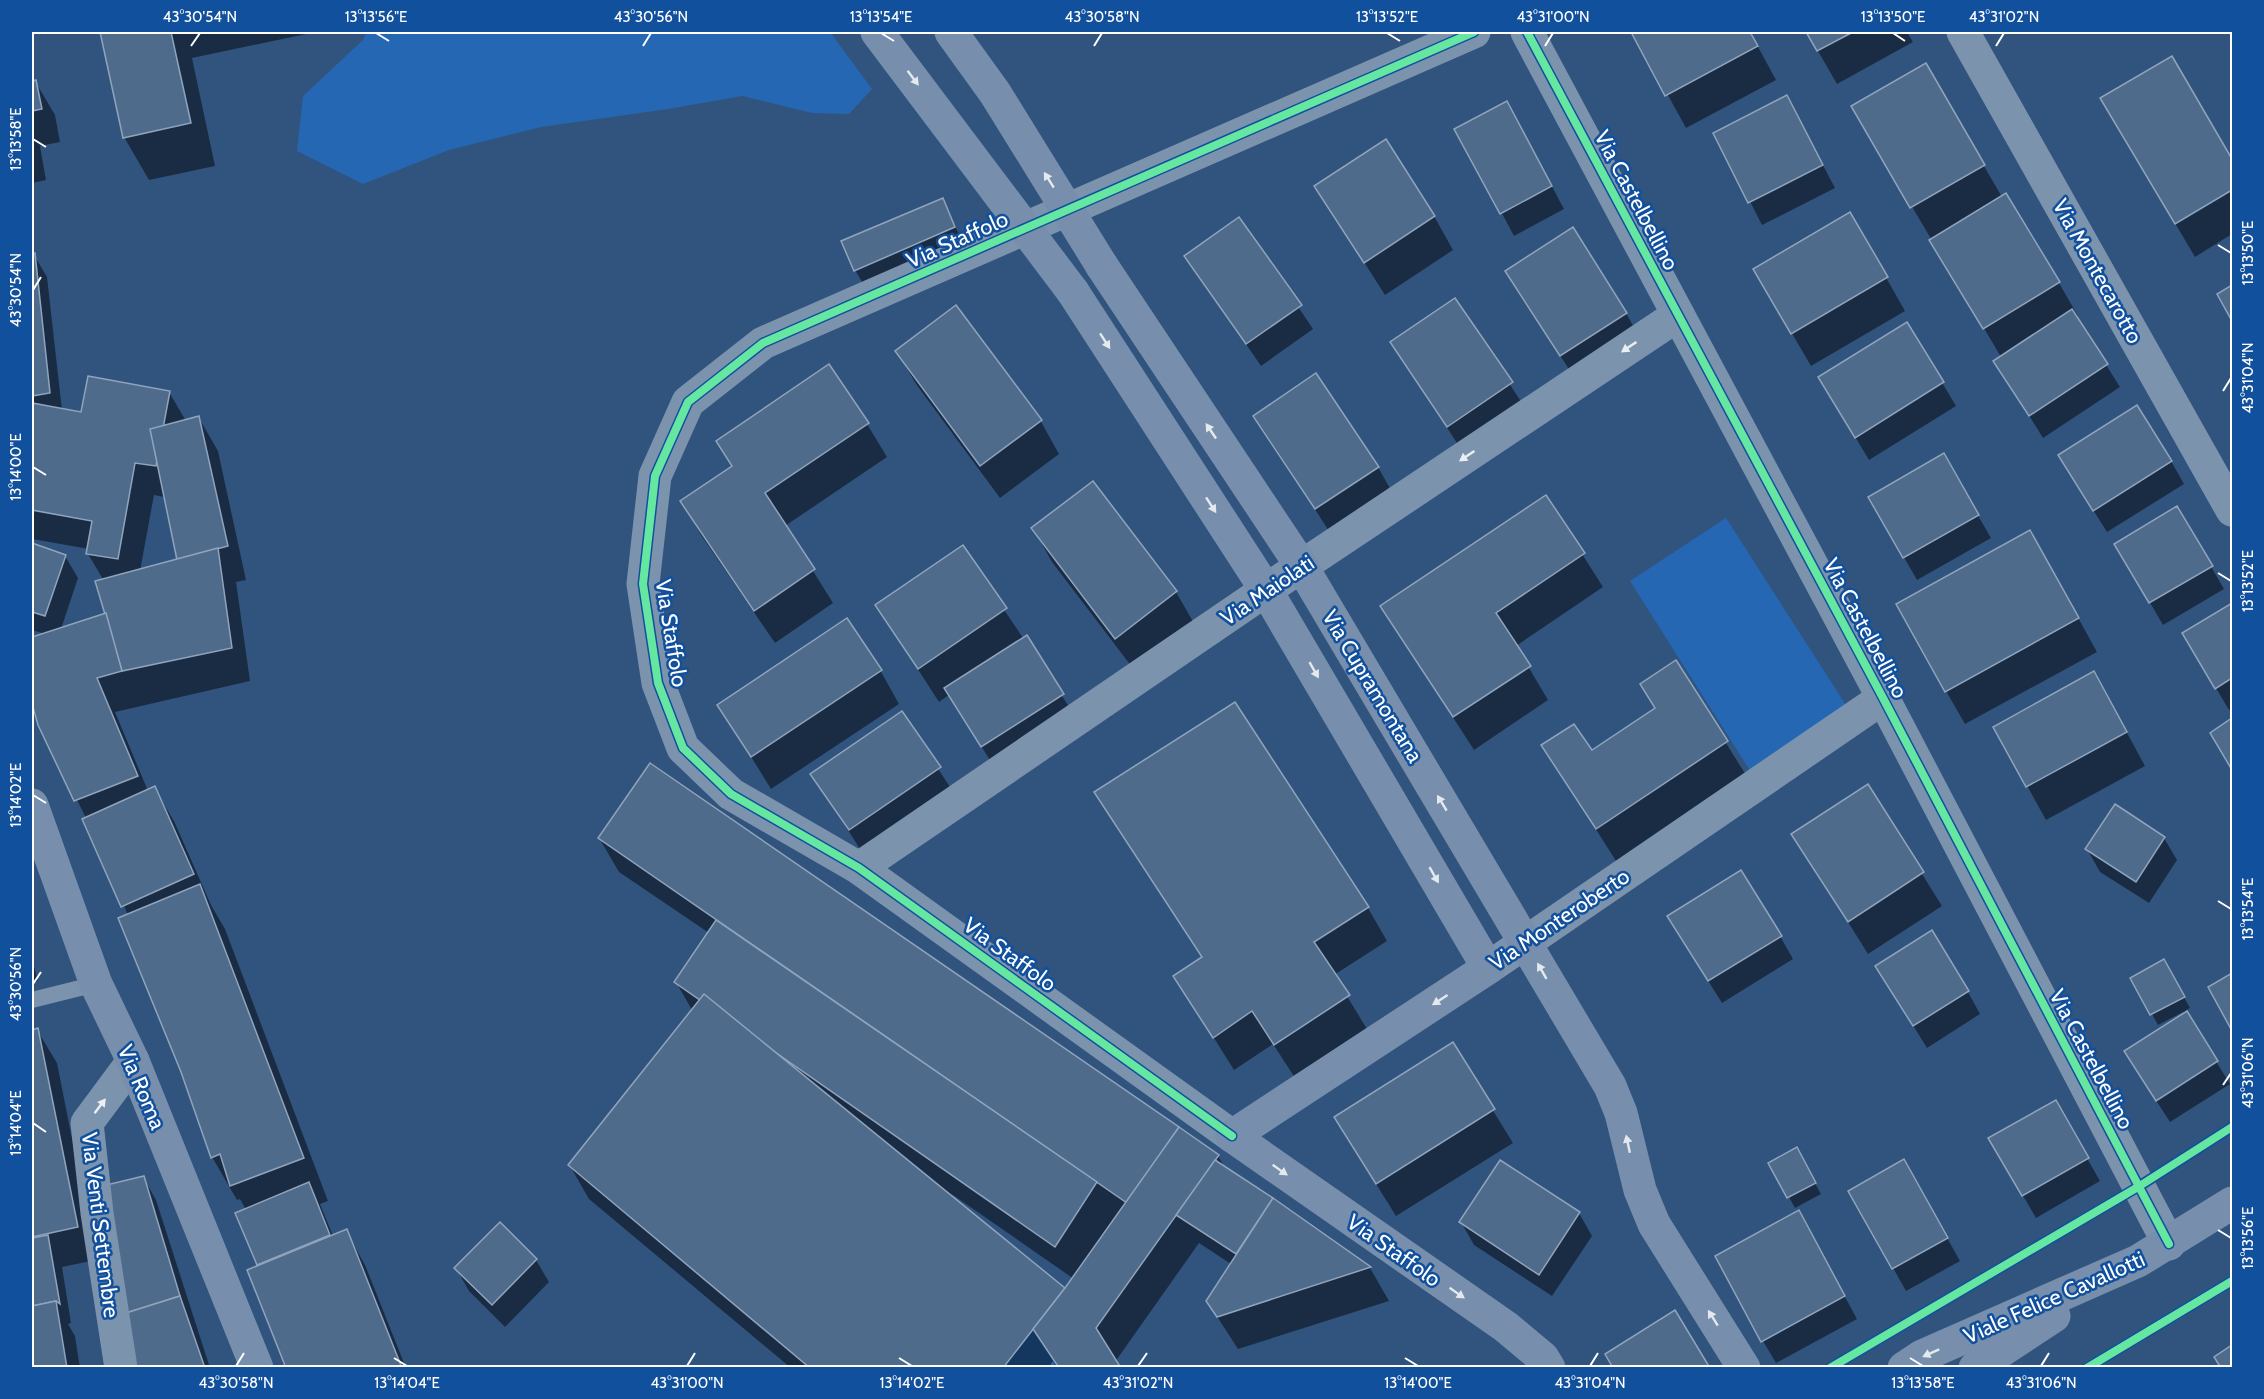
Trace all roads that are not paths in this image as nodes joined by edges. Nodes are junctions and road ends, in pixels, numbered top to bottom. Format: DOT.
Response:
graph roads {
  1 [pos="877,32"];
  2 [pos="951,32"];
  3 [pos="1474,32"];
  4 [pos="1527,32"];
  5 [pos="1963,32"];
  6 [pos="1678,315"];
  7 [pos="2232,510"];
  8 [pos="1302,567"];
  9 [pos="1266,590"];
  10 [pos="1883,698"];
  11 [pos="32,805"];
  12 [pos="859,867"];
  13 [pos="1525,942"];
  14 [pos="1488,968"];
  15 [pos="96,984"];
  16 [pos="32,999"];
  17 [pos="133,1061"];
  18 [pos="1232,1136"];
  19 [pos="2232,1203"];
  20 [pos="2169,1244"];
  21 [pos="2138,1261"];
  22 [pos="121,1368"];
  23 [pos="257,1368"];
  24 [pos="1549,1368"];
  25 [pos="1744,1368"];
  26 [pos="1904,1368"];
  27 [pos="1975,1368"];
  1 -- 9 [label="main road, Via Cupramontana, one-way, bridge"];
  8 -- 2 [label="main road, Via Cupramontana, one-way, bridge"];
  3 -- 12 [label="street, Via Staffolo"];
  4 -- 6 [label="street, Via Castelbellino"];
  5 -- 7 [label="street, Via Montecarotto"];
  6 -- 8 [label="street, Via Maiolati, one-way"];
  6 -- 10 [label="street, Via Castelbellino"];
  8 -- 9 [label="street, Via Maiolati"];
  13 -- 8 [label="main road, Via Cupramontana, one-way"];
  9 -- 12 [label="street, Via Maiolati"];
  9 -- 14 [label="main road, Via Cupramontana, one-way"];
  10 -- 13 [label="street, Via Monteroberto"];
  10 -- 20 [label="street, Via Castelbellino"];
  11 -- 15 [label="main road, Via Roma"];
  12 -- 18 [label="street, Via Staffolo"];
  13 -- 14 [label="street, Via Monteroberto"];
  25 -- 13 [label="main road, Via Cupramontana, one-way"];
  14 -- 18 [label="main road, Via Monteroberto, one-way"];
  15 -- 16 [label="lane"];
  15 -- 17 [label="main road, Via Roma"];
  22 -- 17 [label="street, Via Venti Settembre, one-way"];
  17 -- 23 [label="main road, Via Roma"];
  18 -- 24 [label="main road, Via Staffolo, one-way"];
  19 -- 20 [label="main road, Viale Felice Cavallotti"];
  20 -- 21 [label="main road, Viale Felice Cavallotti"];
  21 -- 26 [label="main road, Viale Felice Cavallotti, one-way"];
  21 -- 27 [label="main road"];
}
